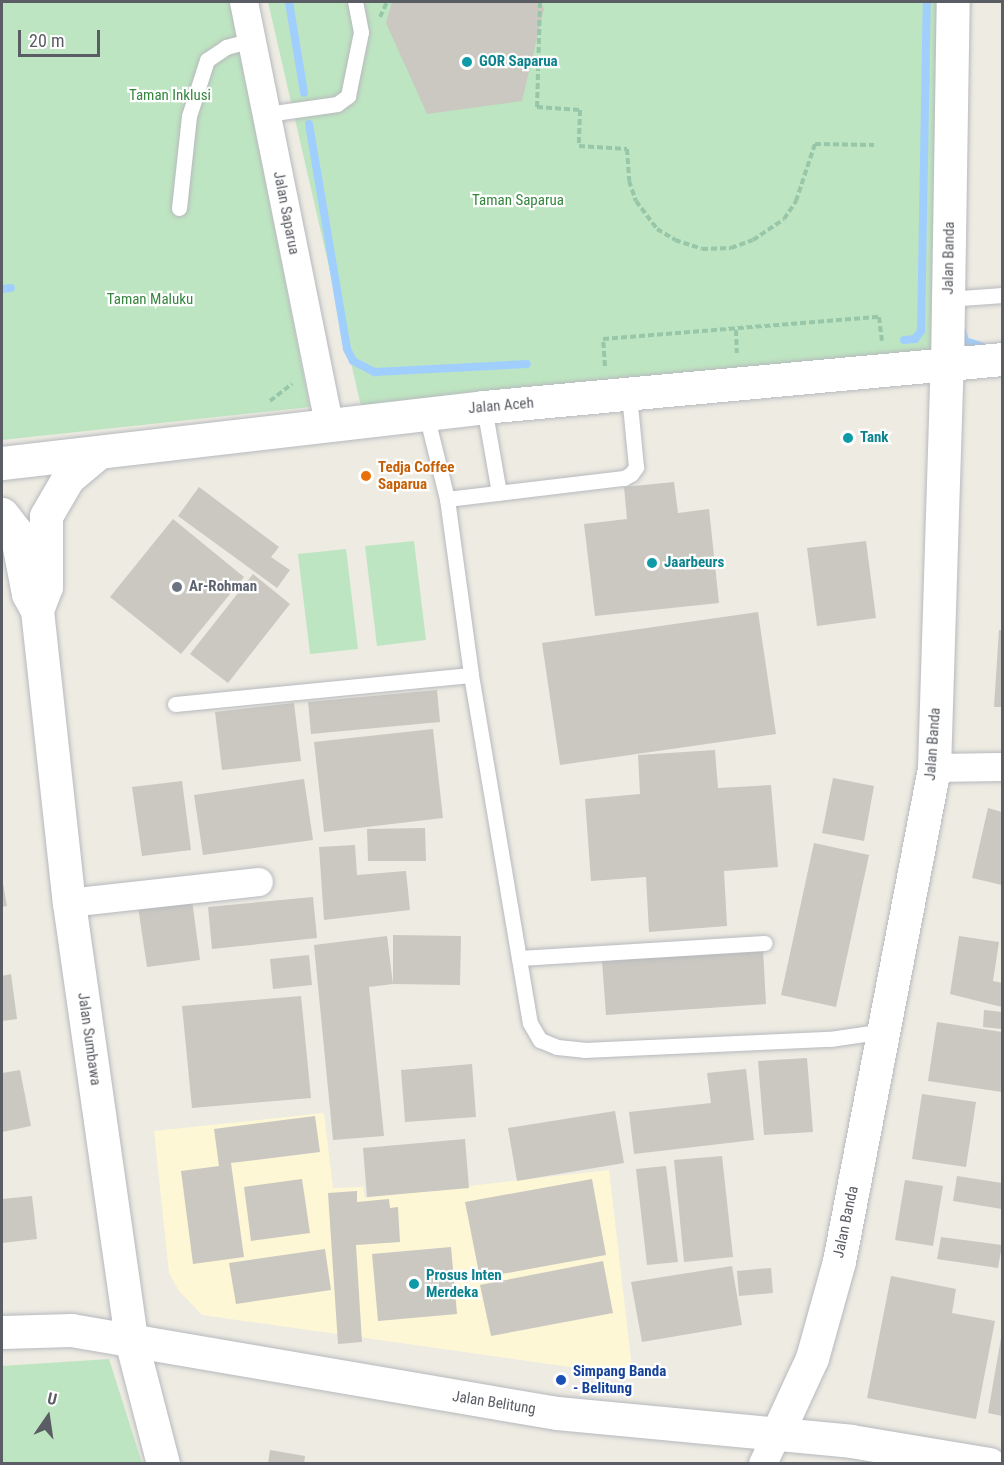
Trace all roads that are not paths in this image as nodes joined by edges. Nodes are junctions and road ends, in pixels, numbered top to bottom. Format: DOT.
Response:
graph roads {
  1 [pos="244,2"];
  2 [pos="355,2"];
  3 [pos="953,2"];
  4 [pos="252,40"];
  5 [pos="267,114"];
  6 [pos="179,208"];
  7 [pos="1002,296"];
  8 [pos="948,299"];
  9 [pos="1002,359"];
  10 [pos="947,365"];
  11 [pos="629,394"];
  12 [pos="484,408"];
  13 [pos="426,414"];
  14 [pos="329,424"];
  15 [pos="99,452"];
  16 [pos="2,463"];
  17 [pos="499,493"];
  18 [pos="447,499"];
  19 [pos="2,514"];
  20 [pos="37,610"];
  21 [pos="471,675"];
  22 [pos="174,704"];
  23 [pos="1002,767"];
  24 [pos="934,768"];
  25 [pos="259,882"];
  26 [pos="69,903"];
  27 [pos="765,943"];
  28 [pos="519,958"];
  29 [pos="886,1030"];
  30 [pos="2,1332"];
  31 [pos="131,1340"];
  32 [pos="769,1450"];
  33 [pos="163,1464"];
  34 [pos="989,1464"];
  1 -- 4 [label="street, Jalan Saparua"];
  2 -- 5 [label="lane"];
  3 -- 8 [label="street, Jalan Banda"];
  4 -- 5 [label="street, Jalan Saparua"];
  4 -- 6 [label="lane"];
  5 -- 14 [label="street, Jalan Saparua"];
  7 -- 8 [label="lane"];
  8 -- 10 [label="street, Jalan Banda"];
  9 -- 10 [label="street, Jalan Aceh"];
  10 -- 11 [label="street, Jalan Aceh"];
  10 -- 24 [label="street, Jalan Banda"];
  11 -- 12 [label="street, Jalan Aceh"];
  11 -- 17 [label="lane"];
  12 -- 13 [label="street, Jalan Aceh"];
  12 -- 17 [label="lane"];
  13 -- 14 [label="street, Jalan Aceh"];
  13 -- 18 [label="lane"];
  14 -- 15 [label="street, Jalan Aceh"];
  15 -- 16 [label="street, Jalan Aceh"];
  15 -- 20 [label="street, Jalan Sumbawa"];
  17 -- 18 [label="lane"];
  18 -- 21 [label="lane"];
  19 -- 20 [label="street, Jalan Sumbawa"];
  20 -- 26 [label="street, Jalan Sumbawa"];
  21 -- 22 [label="lane"];
  21 -- 28 [label="lane"];
  23 -- 24 [label="street"];
  24 -- 29 [label="street, Jalan Banda"];
  25 -- 26 [label="street"];
  26 -- 31 [label="street, Jalan Sumbawa"];
  27 -- 28 [label="lane"];
  28 -- 29 [label="lane"];
  29 -- 32 [label="street, Jalan Banda"];
  30 -- 31 [label="street, Jalan Belitung"];
  31 -- 32 [label="street, Jalan Belitung"];
  31 -- 33 [label="street, Jalan Sumbawa"];
  32 -- 34 [label="street, Jalan Belitung"];
}
